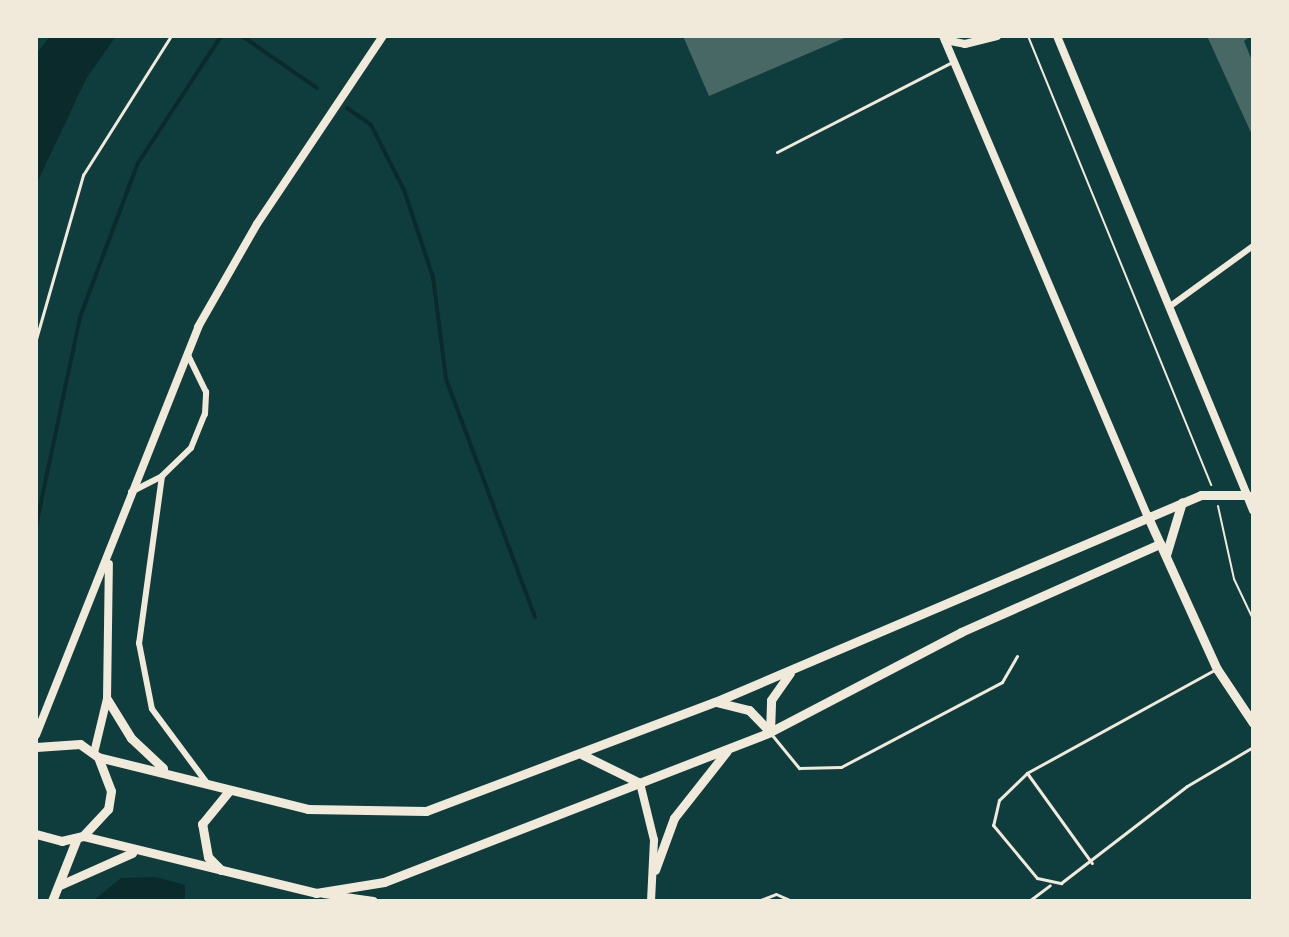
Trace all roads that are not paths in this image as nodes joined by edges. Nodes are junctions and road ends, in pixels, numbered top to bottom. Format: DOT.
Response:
graph roads {
  1 [pos="171,36"];
  2 [pos="383,36"];
  3 [pos="997,36"];
  4 [pos="1057,36"];
  5 [pos="944,38"];
  6 [pos="954,61"];
  7 [pos="777,152"];
  8 [pos="1253,246"];
  9 [pos="1169,307"];
  10 [pos="36,339"];
  11 [pos="186,352"];
  12 [pos="162,476"];
  13 [pos="131,492"];
  14 [pos="1247,495"];
  15 [pos="1182,502"];
  16 [pos="1253,510"];
  17 [pos="1147,515"];
  18 [pos="113,535"];
  19 [pos="1160,544"];
  20 [pos="1166,557"];
  21 [pos="1017,656"];
  22 [pos="795,668"];
  23 [pos="1217,669"];
  24 [pos="107,699"];
  25 [pos="715,702"];
  26 [pos="1253,723"];
  27 [pos="770,732"];
  28 [pos="36,735"];
  29 [pos="36,747"];
  30 [pos="1253,747"];
  31 [pos="729,749"];
  32 [pos="96,755"];
  33 [pos="583,755"];
  34 [pos="165,770"];
  35 [pos="1027,773"];
  36 [pos="207,783"];
  37 [pos="640,783"];
  38 [pos="229,791"];
  39 [pos="36,834"];
  40 [pos="80,837"];
  41 [pos="132,853"];
  42 [pos="1092,863"];
  43 [pos="221,870"];
  44 [pos="655,870"];
  45 [pos="60,885"];
  46 [pos="1050,885"];
  47 [pos="316,893"];
  48 [pos="52,901"];
  49 [pos="337,901"];
  50 [pos="374,901"];
  51 [pos="651,901"];
  52 [pos="758,901"];
  53 [pos="792,901"];
  54 [pos="1029,901"];
  1 -- 10 [label="lane"];
  2 -- 11 [label="main road"];
  3 -- 5 [label="main road"];
  4 -- 9 [label="main road"];
  5 -- 6 [label="main road"];
  6 -- 7 [label="lane"];
  6 -- 17 [label="main road"];
  8 -- 9 [label="street"];
  9 -- 14 [label="main road"];
  11 -- 12 [label="street"];
  11 -- 13 [label="main road"];
  12 -- 13 [label="street"];
  12 -- 36 [label="street"];
  13 -- 18 [label="main road"];
  14 -- 15 [label="main road"];
  14 -- 16 [label="main road"];
  15 -- 17 [label="main road"];
  15 -- 20 [label="main road"];
  17 -- 19 [label="main road"];
  17 -- 22 [label="main road"];
  18 -- 24 [label="main road"];
  18 -- 28 [label="main road"];
  19 -- 20 [label="main road"];
  19 -- 27 [label="main road"];
  20 -- 23 [label="main road"];
  21 -- 27 [label="lane"];
  22 -- 25 [label="main road"];
  22 -- 27 [label="main road"];
  23 -- 26 [label="main road"];
  23 -- 35 [label="lane"];
  24 -- 32 [label="main road"];
  24 -- 34 [label="main road"];
  25 -- 27 [label="main road"];
  25 -- 33 [label="main road"];
  27 -- 31 [label="main road"];
  29 -- 32 [label="main road"];
  30 -- 42 [label="lane"];
  31 -- 37 [label="main road"];
  31 -- 44 [label="main road"];
  32 -- 34 [label="main road"];
  32 -- 40 [label="main road"];
  33 -- 37 [label="main road"];
  33 -- 38 [label="main road"];
  34 -- 36 [label="main road"];
  35 -- 42 [label="lane"];
  35 -- 46 [label="lane"];
  36 -- 38 [label="main road"];
  37 -- 44 [label="main road"];
  37 -- 47 [label="main road"];
  38 -- 43 [label="main road"];
  39 -- 40 [label="main road"];
  40 -- 41 [label="main road"];
  40 -- 45 [label="main road"];
  41 -- 43 [label="main road"];
  41 -- 45 [label="main road"];
  42 -- 46 [label="lane"];
  43 -- 47 [label="main road"];
  44 -- 51 [label="main road"];
  45 -- 48 [label="main road"];
  46 -- 54 [label="lane"];
  47 -- 49 [label="lane"];
  47 -- 50 [label="main road"];
  52 -- 53 [label="lane"];
}
